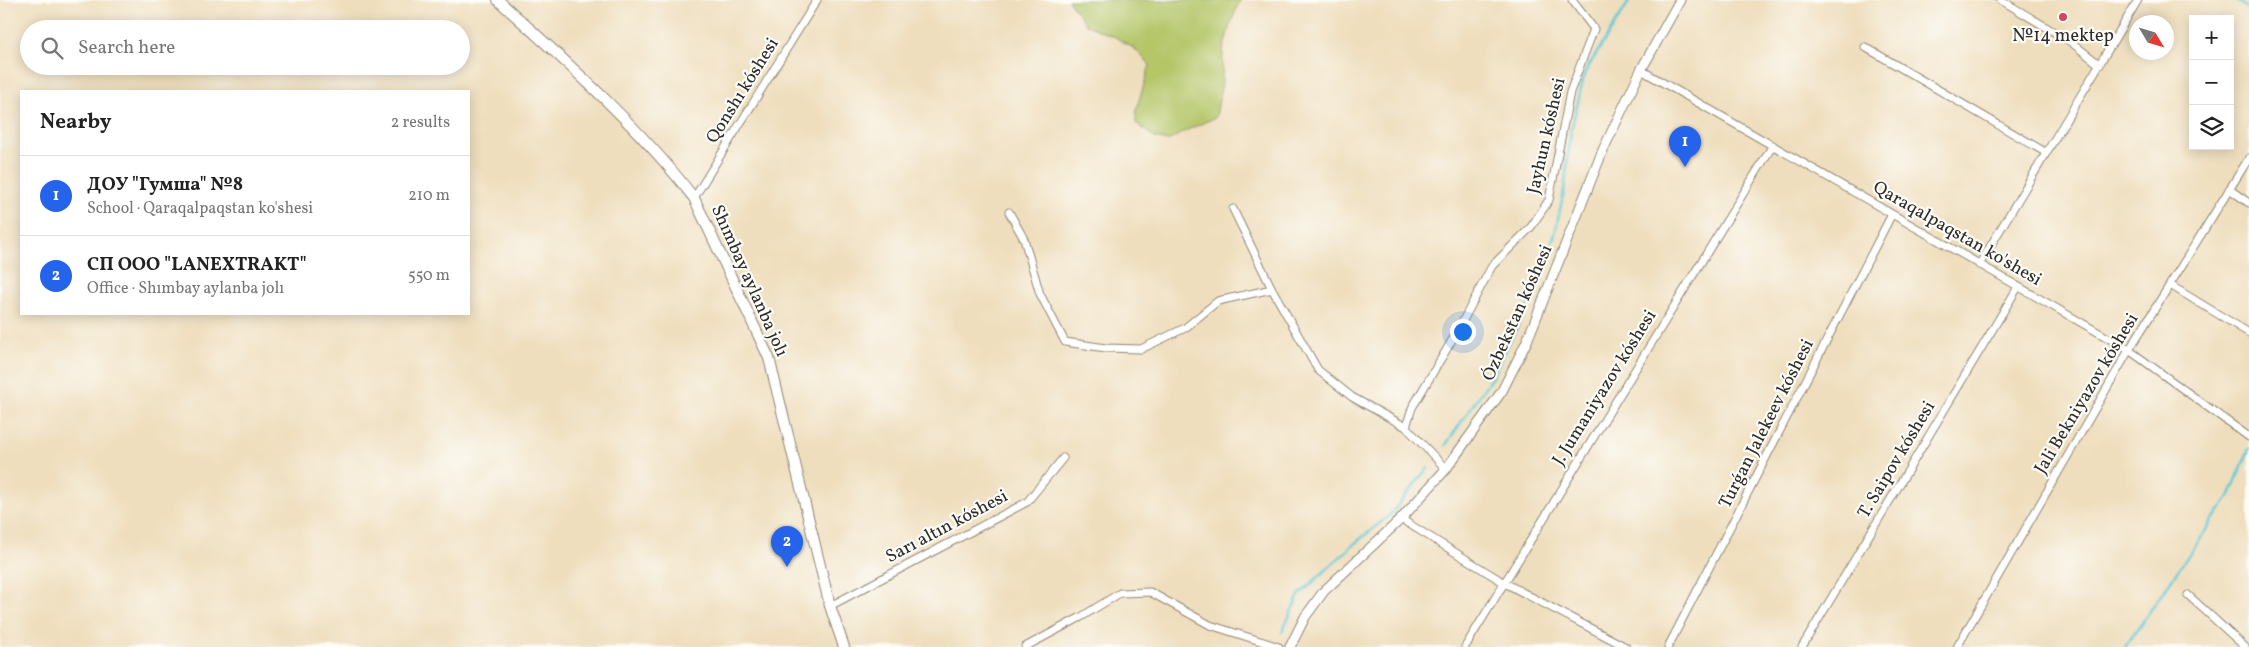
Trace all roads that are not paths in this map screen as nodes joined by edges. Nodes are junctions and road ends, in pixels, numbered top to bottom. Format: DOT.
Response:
graph roads {
  1 [pos="498,0"];
  2 [pos="817,0"];
  3 [pos="1572,0"];
  4 [pos="1680,0"];
  5 [pos="2001,0"];
  6 [pos="2138,0"];
  7 [pos="1865,47"];
  8 [pos="2100,65"];
  9 [pos="1641,70"];
  10 [pos="1773,145"];
  11 [pos="2046,152"];
  12 [pos="2249,158"];
  13 [pos="2229,189"];
  14 [pos="694,198"];
  15 [pos="2249,203"];
  16 [pos="1233,209"];
  17 [pos="1009,212"];
  18 [pos="1892,214"];
  19 [pos="1980,265"];
  20 [pos="2170,285"];
  21 [pos="2018,288"];
  22 [pos="1272,290"];
  23 [pos="2249,333"];
  24 [pos="2129,350"];
  25 [pos="1406,427"];
  26 [pos="2249,437"];
  27 [pos="1063,458"];
  28 [pos="1446,469"];
  29 [pos="1401,519"];
  30 [pos="1503,582"];
  31 [pos="2188,595"];
  32 [pos="830,606"];
  33 [pos="844,647"];
  34 [pos="1025,647"];
  35 [pos="1279,647"];
  36 [pos="1290,647"];
  37 [pos="1465,647"];
  38 [pos="1626,647"];
  39 [pos="1668,647"];
  40 [pos="1802,647"];
  41 [pos="1957,647"];
  42 [pos="2245,647"];
  1 -- 14 [label="main road, Shımbay aylanba jolı"];
  2 -- 14 [label="street, Qonshı kóshesi"];
  3 -- 25 [label="street, Jayhun kóshesi"];
  4 -- 9 [label="street, Ózbekstan kóshesi"];
  5 -- 8 [label="street"];
  6 -- 8 [label="street"];
  7 -- 11 [label="street"];
  8 -- 11 [label="street"];
  9 -- 10 [label="street, Qaraqalpaqstan ko'shesi"];
  9 -- 28 [label="street, Ózbekstan kóshesi"];
  10 -- 18 [label="street, Qaraqalpaqstan ko'shesi"];
  10 -- 30 [label="street, J. Jumaniyazov kóshesi"];
  11 -- 19 [label="street"];
  12 -- 13 [label="street, Jali Bekniyazov kóshesi"];
  13 -- 15 [label="street"];
  13 -- 20 [label="street, Jali Bekniyazov kóshesi"];
  14 -- 32 [label="main road, Shımbay aylanba jolı"];
  16 -- 22 [label="street"];
  17 -- 22 [label="street"];
  18 -- 19 [label="street, Qaraqalpaqstan ko'shesi"];
  18 -- 39 [label="street, Turǵan Jalekeev kóshesi"];
  19 -- 21 [label="street, Qaraqalpaqstan ko'shesi"];
  20 -- 23 [label="street"];
  20 -- 24 [label="street, Jali Bekniyazov kóshesi"];
  21 -- 24 [label="street, Qaraqalpaqstan ko'shesi"];
  21 -- 40 [label="street, T. Saipov kóshesi"];
  22 -- 25 [label="street"];
  24 -- 26 [label="street, Qaraqalpaqstan ko'shesi"];
  24 -- 41 [label="street, Jali Bekniyazov kóshesi"];
  25 -- 28 [label="street"];
  27 -- 32 [label="street, Sarı altın kóshesi"];
  28 -- 29 [label="street, Ózbekstan kóshesi"];
  29 -- 30 [label="street"];
  29 -- 36 [label="street, Ózbekstan kóshesi"];
  30 -- 37 [label="street, J. Jumaniyazov kóshesi"];
  30 -- 38 [label="street"];
  31 -- 42 [label="street"];
  32 -- 33 [label="main road, Shımbay aylanba jolı"];
  34 -- 35 [label="street"];
}
